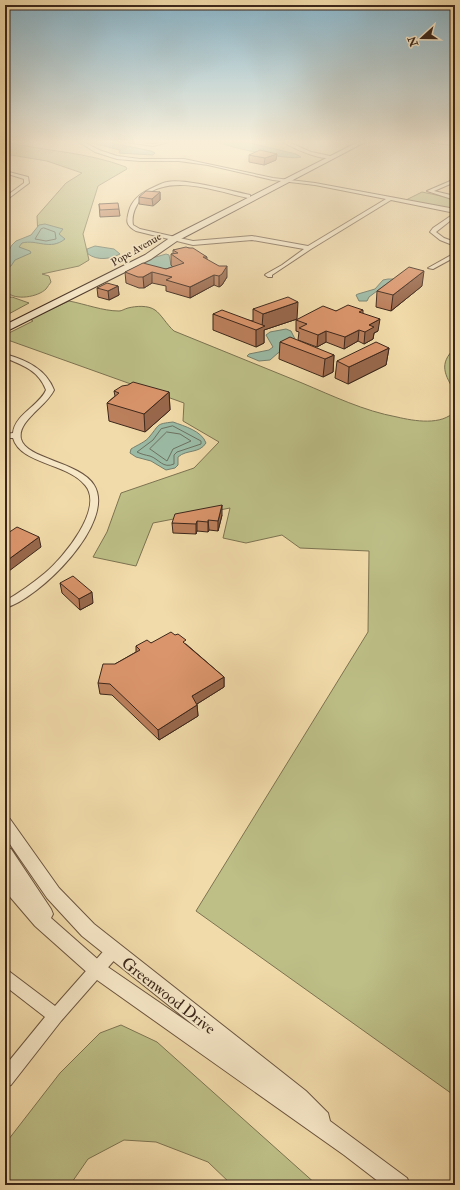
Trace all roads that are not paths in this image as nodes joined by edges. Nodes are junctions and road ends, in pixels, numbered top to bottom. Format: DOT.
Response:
graph roads {
  1 [pos="140,198"];
  2 [pos="245,198"];
  3 [pos="250,198"];
  4 [pos="390,198"];
  5 [pos="455,211"];
  6 [pos="455,214"];
  7 [pos="171,238"];
  8 [pos="455,244"];
  9 [pos="146,248"];
  10 [pos="309,248"];
  11 [pos="455,255"];
  12 [pos="431,268"];
  13 [pos="270,276"];
  14 [pos="86,279"];
  15 [pos="97,283"];
  16 [pos="74,285"];
  17 [pos="12,316"];
  18 [pos="5,329"];
  19 [pos="5,356"];
  20 [pos="16,435"];
  21 [pos="5,436"];
  22 [pos="5,605"];
  23 [pos="5,824"];
  24 [pos="5,854"];
  25 [pos="5,879"];
  26 [pos="66,940"];
  27 [pos="113,951"];
  28 [pos="96,969"];
  29 [pos="5,976"];
  30 [pos="56,1016"];
  31 [pos="5,1079"];
  32 [pos="351,1148"];
  33 [pos="400,1185"];
  1 -- 7 [label="street"];
  2 -- 7 [label="main road, Pope Avenue"];
  3 -- 7 [label="main road, Pope Avenue"];
  4 -- 5 [label="street"];
  4 -- 10 [label="street"];
  6 -- 8 [label="street"];
  7 -- 9 [label="main road, Pope Avenue"];
  7 -- 10 [label="street"];
  7 -- 15 [label="main road, Pope Avenue"];
  10 -- 13 [label="street"];
  11 -- 12 [label="street"];
  14 -- 15 [label="main road"];
  15 -- 18 [label="main road, Pope Avenue"];
  16 -- 17 [label="main road"];
  19 -- 20 [label="street"];
  20 -- 21 [label="street"];
  20 -- 22 [label="street"];
  23 -- 27 [label="street, Greenwood Drive"];
  24 -- 26 [label="street, Greenwood Drive"];
  25 -- 26 [label="street, Greenwood Drive"];
  26 -- 28 [label="street, Greenwood Drive"];
  27 -- 28 [label="street"];
  27 -- 32 [label="street, Greenwood Drive"];
  28 -- 30 [label="street"];
  28 -- 32 [label="street, Greenwood Drive"];
  29 -- 30 [label="street"];
  30 -- 31 [label="street"];
  32 -- 33 [label="street, Greenwood Drive"];
}
